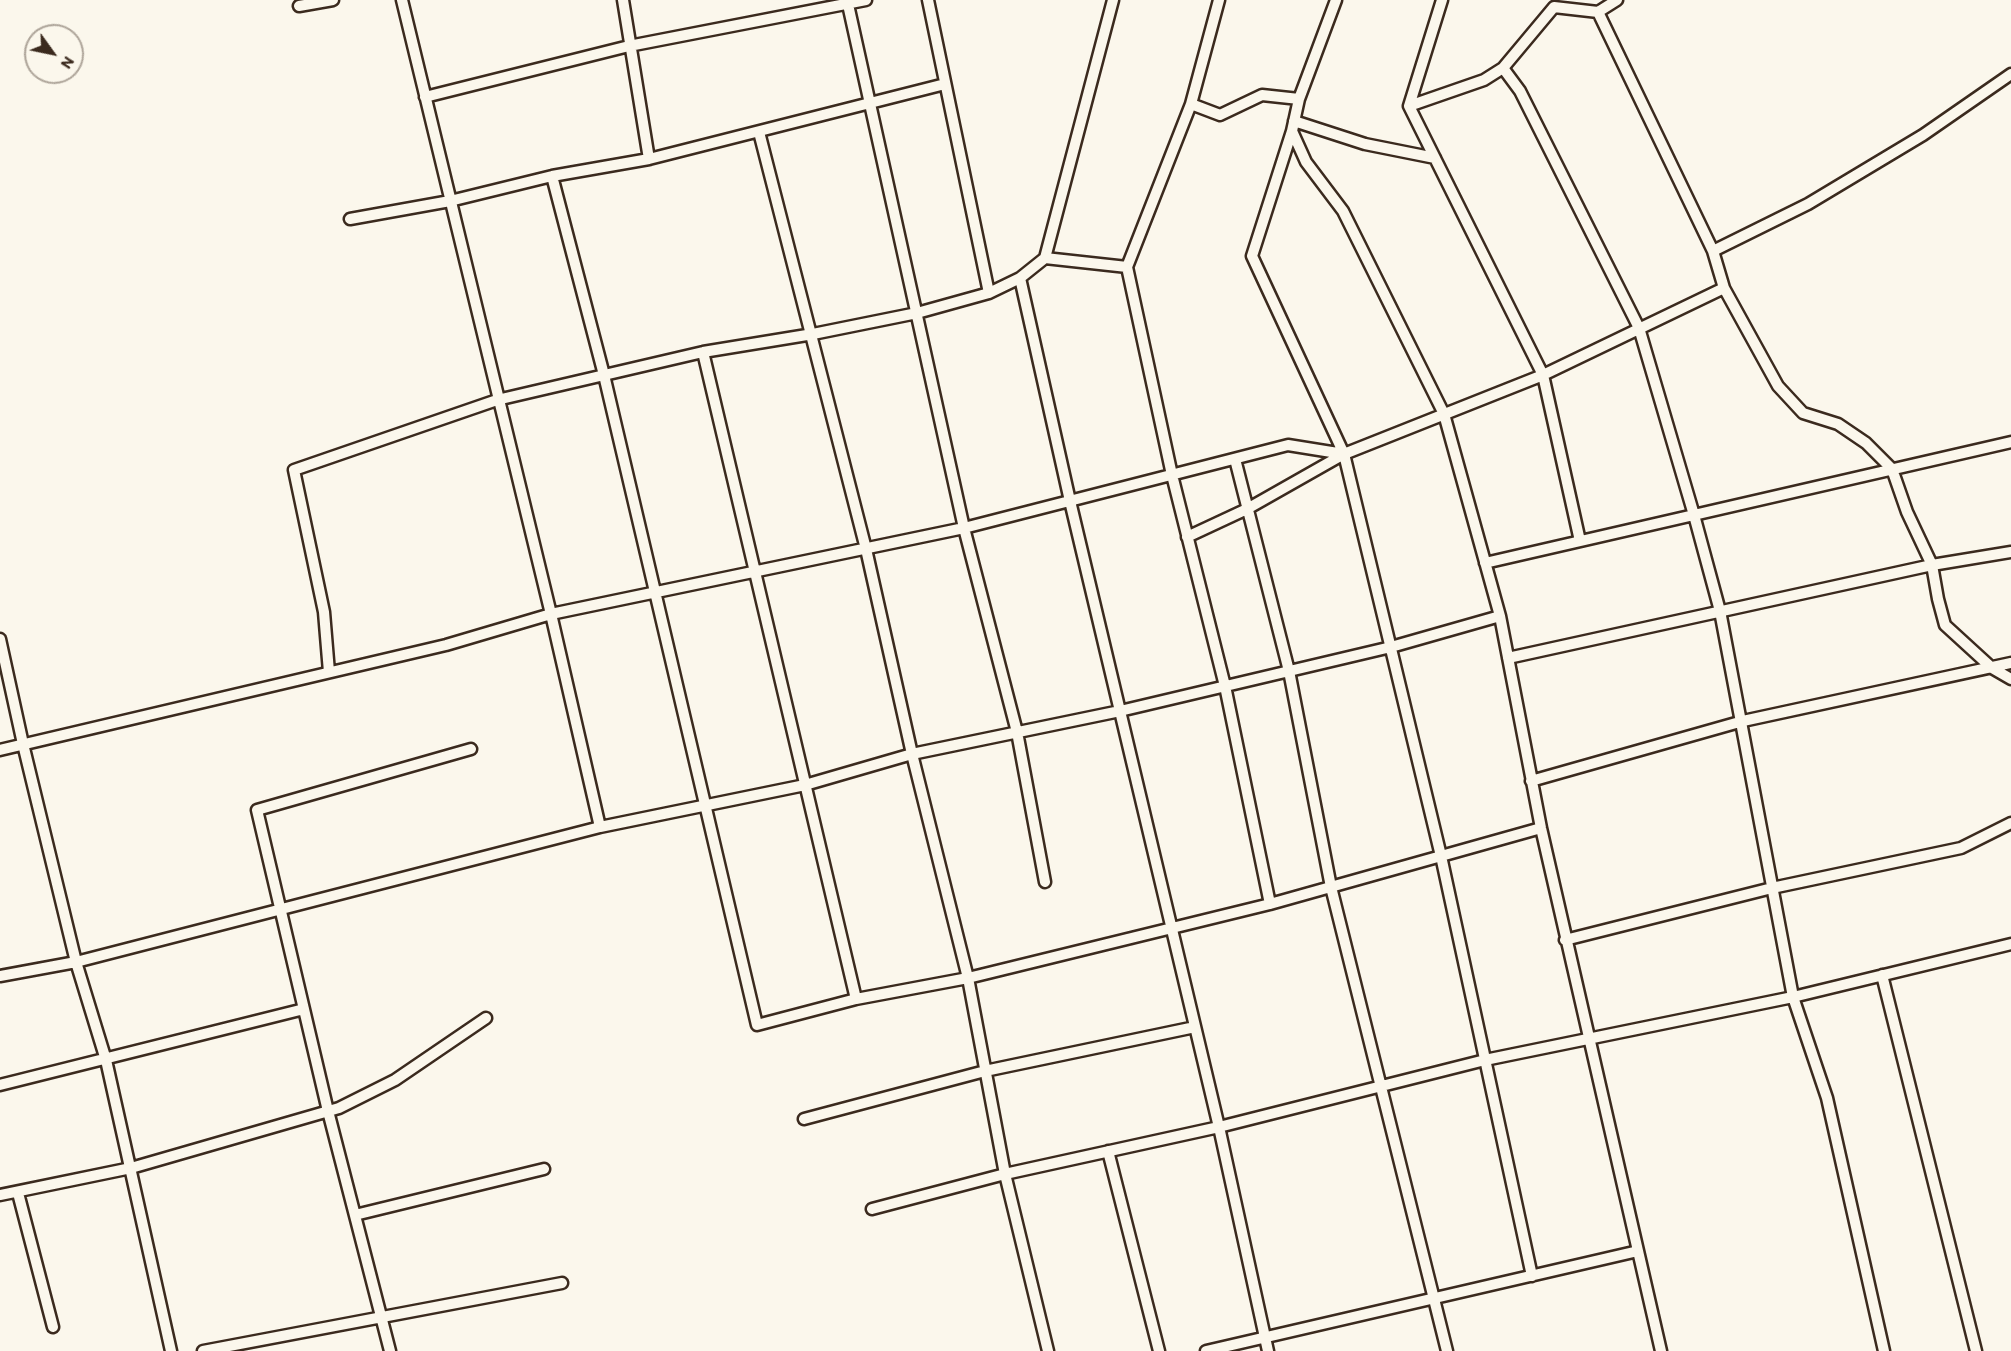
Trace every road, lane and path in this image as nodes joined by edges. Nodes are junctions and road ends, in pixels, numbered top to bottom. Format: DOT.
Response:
graph roads {
  1 [pos="333,0"];
  2 [pos="402,0"];
  3 [pos="622,0"];
  4 [pos="866,0"];
  5 [pos="928,0"];
  6 [pos="1113,0"];
  7 [pos="1219,0"];
  8 [pos="1336,0"];
  9 [pos="1442,0"];
  10 [pos="1617,0"];
  11 [pos="848,1"];
  12 [pos="1554,4"];
  13 [pos="299,6"];
  14 [pos="1598,12"];
  15 [pos="629,46"];
  16 [pos="1503,68"];
  17 [pos="2011,74"];
  18 [pos="945,84"];
  19 [pos="425,97"];
  20 [pos="1299,99"];
  21 [pos="871,103"];
  22 [pos="1191,104"];
  23 [pos="1409,106"];
  24 [pos="1293,126"];
  25 [pos="759,132"];
  26 [pos="1435,158"];
  27 [pos="649,159"];
  28 [pos="552,176"];
  29 [pos="450,201"];
  30 [pos="350,219"];
  31 [pos="1713,251"];
  32 [pos="1045,258"];
  33 [pos="1127,267"];
  34 [pos="1020,278"];
  35 [pos="1724,288"];
  36 [pos="989,293"];
  37 [pos="917,313"];
  38 [pos="1639,328"];
  39 [pos="813,334"];
  40 [pos="703,352"];
  41 [pos="604,375"];
  42 [pos="1543,375"];
  43 [pos="497,400"];
  44 [pos="1444,414"];
  45 [pos="2011,442"];
  46 [pos="1344,454"];
  47 [pos="1234,459"];
  48 [pos="1892,469"];
  49 [pos="1172,475"];
  50 [pos="1070,501"];
  51 [pos="1247,509"];
  52 [pos="1694,515"];
  53 [pos="964,528"];
  54 [pos="1187,537"];
  55 [pos="1580,541"];
  56 [pos="866,549"];
  57 [pos="2011,552"];
  58 [pos="1485,563"];
  59 [pos="1932,566"];
  60 [pos="757,573"];
  61 [pos="655,593"];
  62 [pos="1720,611"];
  63 [pos="551,614"];
  64 [pos="1500,616"];
  65 [pos="0,639"];
  66 [pos="1391,647"];
  67 [pos="1508,658"];
  68 [pos="2011,663"];
  69 [pos="1992,668"];
  70 [pos="1289,671"];
  71 [pos="329,672"];
  72 [pos="2011,680"];
  73 [pos="1225,686"];
  74 [pos="1120,711"];
  75 [pos="1743,722"];
  76 [pos="1017,732"];
  77 [pos="23,744"];
  78 [pos="471,749"];
  79 [pos="0,750"];
  80 [pos="912,754"];
  81 [pos="1532,781"];
  82 [pos="805,785"];
  83 [pos="706,805"];
  84 [pos="2011,823"];
  85 [pos="600,827"];
  86 [pos="1540,828"];
  87 [pos="1441,856"];
  88 [pos="1045,882"];
  89 [pos="1331,887"];
  90 [pos="1772,888"];
  91 [pos="1270,904"];
  92 [pos="281,909"];
  93 [pos="1171,929"];
  94 [pos="1565,940"];
  95 [pos="2011,944"];
  96 [pos="76,962"];
  97 [pos="1882,975"];
  98 [pos="0,976"];
  99 [pos="968,978"];
  100 [pos="1793,997"];
  101 [pos="856,999"];
  102 [pos="304,1009"];
  103 [pos="486,1018"];
  104 [pos="1195,1027"];
  105 [pos="1587,1040"];
  106 [pos="105,1060"];
  107 [pos="1485,1060"];
  108 [pos="985,1071"];
  109 [pos="0,1085"];
  110 [pos="1382,1086"];
  111 [pos="328,1111"];
  112 [pos="804,1119"];
  113 [pos="1219,1127"];
  114 [pos="1108,1151"];
  115 [pos="130,1168"];
  116 [pos="544,1169"];
  117 [pos="1005,1174"];
  118 [pos="18,1193"];
  119 [pos="0,1195"];
  120 [pos="872,1209"];
  121 [pos="355,1215"];
  122 [pos="1638,1251"];
  123 [pos="1532,1276"];
  124 [pos="562,1283"];
  125 [pos="1435,1298"];
  126 [pos="381,1317"];
  127 [pos="53,1327"];
  128 [pos="1265,1338"];
  129 [pos="171,1351"];
  130 [pos="203,1351"];
  131 [pos="390,1351"];
  132 [pos="1048,1351"];
  133 [pos="1159,1351"];
  134 [pos="1206,1351"];
  135 [pos="1268,1351"];
  136 [pos="1447,1351"];
  137 [pos="1661,1351"];
  138 [pos="1884,1351"];
  139 [pos="1976,1351"];
  1 -- 13 [label="street"];
  2 -- 19 [label="street"];
  3 -- 15 [label="street"];
  4 -- 11 [label="street"];
  5 -- 18 [label="street"];
  6 -- 32 [label="street"];
  7 -- 22 [label="street"];
  8 -- 20 [label="street"];
  9 -- 23 [label="street"];
  10 -- 14 [label="street"];
  11 -- 15 [label="street"];
  11 -- 21 [label="street"];
  12 -- 14 [label="street"];
  12 -- 16 [label="street"];
  14 -- 31 [label="street"];
  15 -- 19 [label="street"];
  15 -- 27 [label="street"];
  16 -- 23 [label="street"];
  16 -- 38 [label="street"];
  17 -- 31 [label="street"];
  18 -- 21 [label="street"];
  18 -- 36 [label="street"];
  19 -- 29 [label="street"];
  20 -- 22 [label="street"];
  20 -- 24 [label="street"];
  21 -- 25 [label="street"];
  21 -- 37 [label="street"];
  22 -- 33 [label="street"];
  23 -- 26 [label="street"];
  24 -- 26 [label="street"];
  24 -- 44 [label="street"];
  24 -- 46 [label="street"];
  25 -- 27 [label="street"];
  25 -- 39 [label="street"];
  26 -- 42 [label="street"];
  27 -- 28 [label="street"];
  28 -- 29 [label="street"];
  28 -- 41 [label="street"];
  29 -- 30 [label="street"];
  29 -- 43 [label="street"];
  31 -- 35 [label="street"];
  32 -- 33 [label="street"];
  32 -- 34 [label="street"];
  33 -- 49 [label="street"];
  34 -- 36 [label="street"];
  34 -- 50 [label="street"];
  35 -- 38 [label="street"];
  35 -- 48 [label="street"];
  36 -- 37 [label="street"];
  37 -- 39 [label="street"];
  37 -- 53 [label="street"];
  38 -- 42 [label="street"];
  38 -- 52 [label="street"];
  39 -- 40 [label="street"];
  39 -- 56 [label="street"];
  40 -- 41 [label="street"];
  40 -- 60 [label="street"];
  41 -- 43 [label="street"];
  41 -- 61 [label="street"];
  42 -- 44 [label="street"];
  42 -- 55 [label="street"];
  43 -- 63 [label="street"];
  43 -- 71 [label="street"];
  44 -- 46 [label="street"];
  44 -- 58 [label="street"];
  45 -- 48 [label="street"];
  46 -- 47 [label="street"];
  46 -- 51 [label="street"];
  46 -- 66 [label="street"];
  47 -- 49 [label="street"];
  47 -- 51 [label="street"];
  48 -- 52 [label="street"];
  48 -- 59 [label="street"];
  49 -- 50 [label="street"];
  49 -- 54 [label="street"];
  50 -- 53 [label="street"];
  50 -- 74 [label="street"];
  51 -- 54 [label="street"];
  51 -- 70 [label="street"];
  52 -- 55 [label="street"];
  52 -- 62 [label="street"];
  53 -- 56 [label="street"];
  53 -- 76 [label="street"];
  54 -- 73 [label="street"];
  55 -- 58 [label="street"];
  56 -- 60 [label="street"];
  56 -- 80 [label="street"];
  57 -- 59 [label="street"];
  58 -- 64 [label="street"];
  59 -- 62 [label="street"];
  59 -- 69 [label="street"];
  60 -- 61 [label="street"];
  60 -- 82 [label="street"];
  61 -- 63 [label="street"];
  61 -- 83 [label="street"];
  62 -- 67 [label="street"];
  62 -- 75 [label="street"];
  63 -- 71 [label="street"];
  63 -- 85 [label="street"];
  64 -- 66 [label="street"];
  64 -- 67 [label="street"];
  65 -- 77 [label="street"];
  66 -- 70 [label="street"];
  66 -- 87 [label="street"];
  67 -- 81 [label="street"];
  68 -- 69 [label="street"];
  69 -- 72 [label="street"];
  69 -- 75 [label="street"];
  70 -- 73 [label="street"];
  70 -- 89 [label="street"];
  71 -- 77 [label="street"];
  73 -- 74 [label="street"];
  73 -- 91 [label="street"];
  74 -- 76 [label="street"];
  74 -- 93 [label="street"];
  75 -- 81 [label="street"];
  75 -- 90 [label="street"];
  76 -- 80 [label="street"];
  76 -- 88 [label="street"];
  77 -- 79 [label="street"];
  77 -- 96 [label="street"];
  78 -- 92 [label="street"];
  80 -- 82 [label="street"];
  80 -- 99 [label="street"];
  81 -- 86 [label="street"];
  82 -- 83 [label="street"];
  82 -- 101 [label="street"];
  83 -- 85 [label="street"];
  83 -- 101 [label="street"];
  84 -- 90 [label="street"];
  85 -- 92 [label="street"];
  86 -- 87 [label="street"];
  86 -- 94 [label="street"];
  87 -- 89 [label="street"];
  87 -- 107 [label="street"];
  89 -- 91 [label="street"];
  89 -- 110 [label="street"];
  90 -- 94 [label="street"];
  90 -- 100 [label="street"];
  91 -- 93 [label="street"];
  92 -- 96 [label="street"];
  92 -- 102 [label="street"];
  93 -- 99 [label="street"];
  93 -- 104 [label="street"];
  94 -- 105 [label="street"];
  95 -- 97 [label="street"];
  96 -- 98 [label="street"];
  96 -- 106 [label="street"];
  97 -- 100 [label="street"];
  97 -- 139 [label="street"];
  99 -- 101 [label="street"];
  99 -- 108 [label="street"];
  100 -- 105 [label="street"];
  100 -- 138 [label="street"];
  102 -- 106 [label="street"];
  102 -- 111 [label="street"];
  103 -- 111 [label="street"];
  104 -- 108 [label="street"];
  104 -- 113 [label="street"];
  105 -- 107 [label="street"];
  105 -- 122 [label="street"];
  106 -- 109 [label="street"];
  106 -- 115 [label="street"];
  107 -- 110 [label="street"];
  107 -- 123 [label="street"];
  108 -- 112 [label="street"];
  108 -- 117 [label="street"];
  110 -- 113 [label="street"];
  110 -- 125 [label="street"];
  111 -- 115 [label="street"];
  111 -- 121 [label="street"];
  113 -- 114 [label="street"];
  113 -- 128 [label="street"];
  114 -- 117 [label="street"];
  114 -- 133 [label="street"];
  115 -- 118 [label="street"];
  115 -- 129 [label="street"];
  116 -- 121 [label="street"];
  117 -- 120 [label="street"];
  117 -- 132 [label="street"];
  118 -- 119 [label="street"];
  118 -- 127 [label="street"];
  121 -- 126 [label="street"];
  122 -- 123 [label="street"];
  122 -- 137 [label="street"];
  123 -- 125 [label="street"];
  124 -- 126 [label="street"];
  125 -- 128 [label="street"];
  125 -- 136 [label="street"];
  126 -- 130 [label="street"];
  126 -- 131 [label="street"];
  128 -- 134 [label="street"];
  128 -- 135 [label="street"];
}
